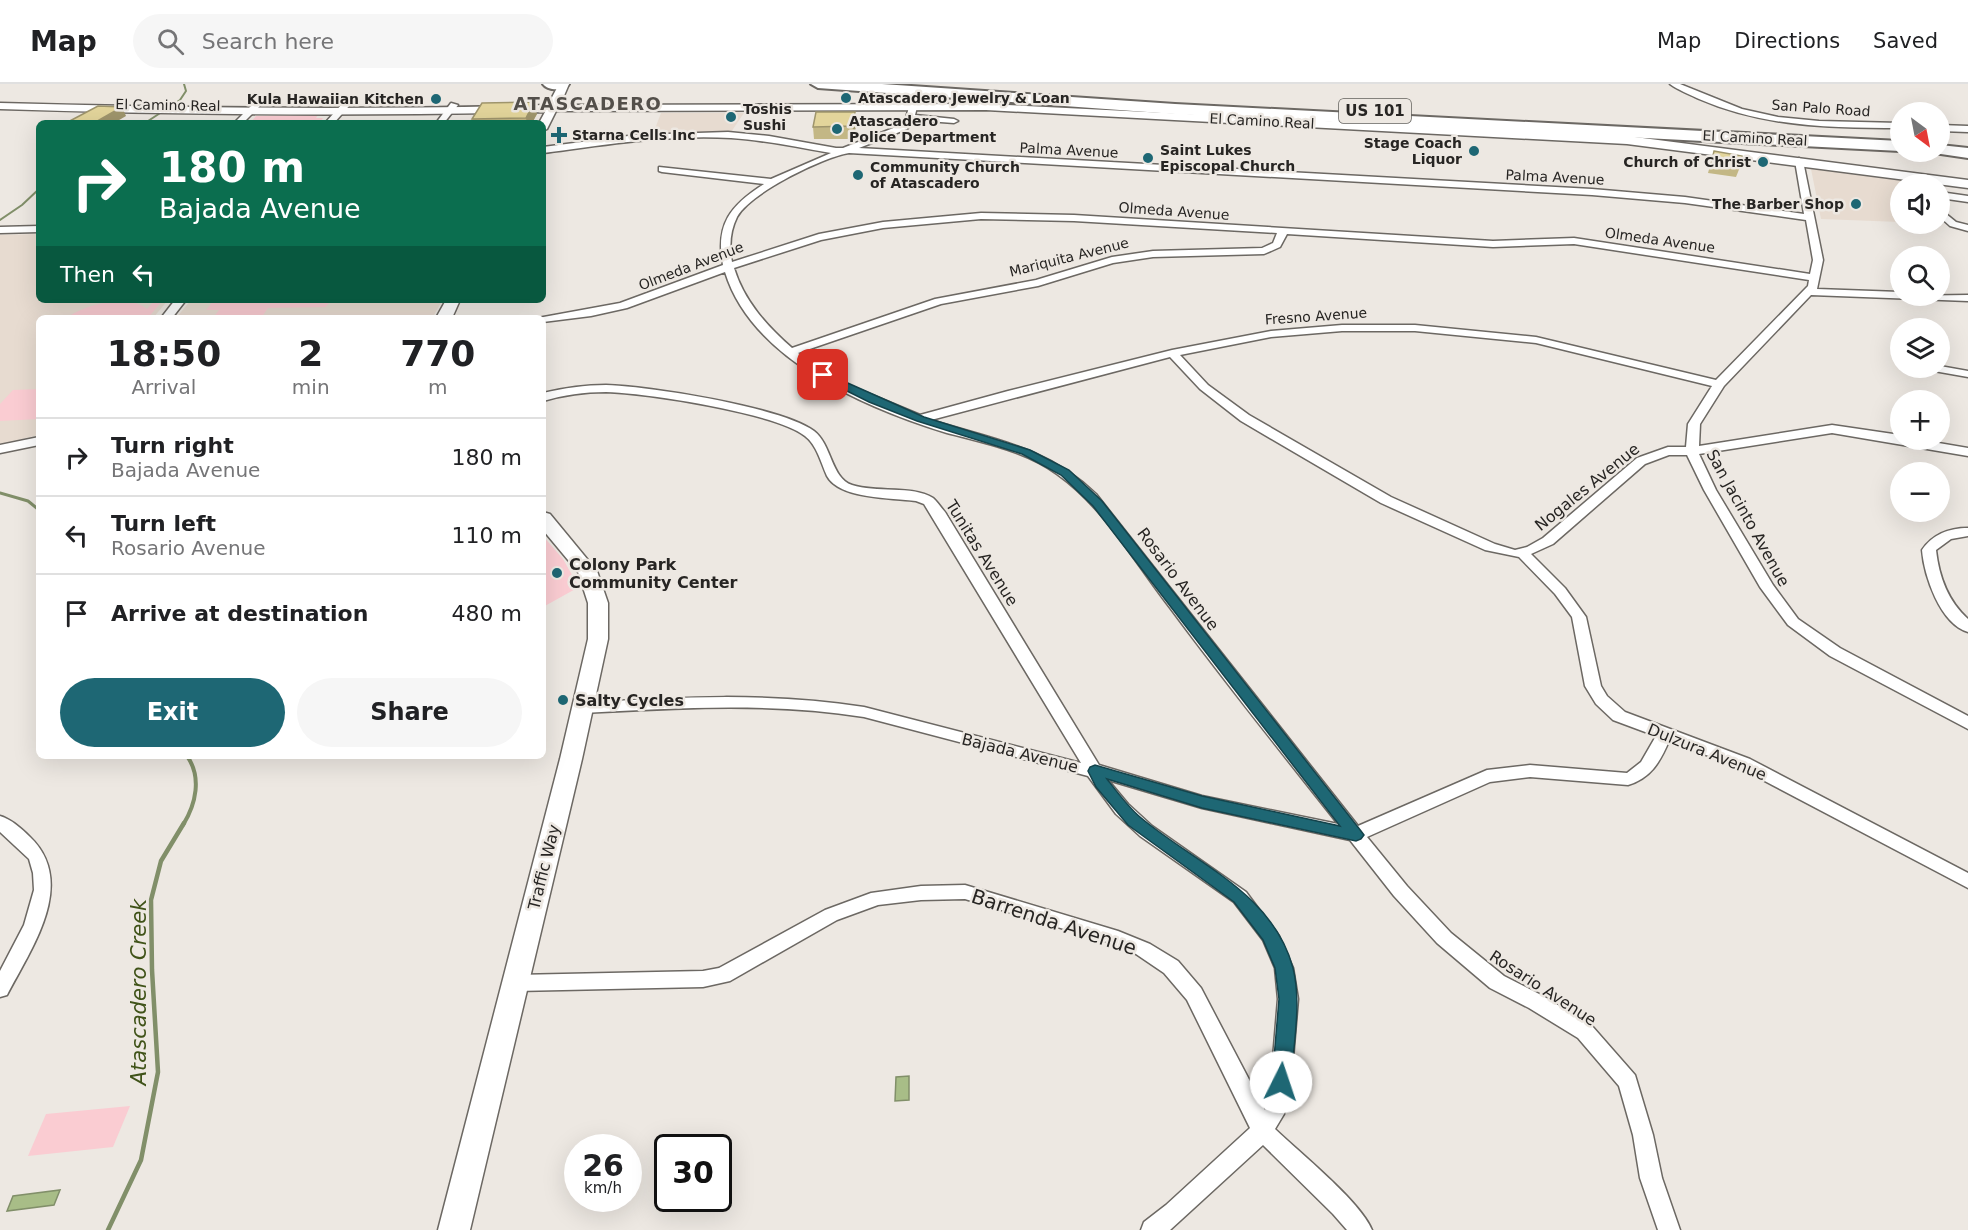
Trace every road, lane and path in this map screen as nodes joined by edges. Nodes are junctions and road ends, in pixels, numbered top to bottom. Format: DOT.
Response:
graph roads {
  1 [pos="550,84"];
  2 [pos="563,84"];
  3 [pos="818,84"];
  4 [pos="928,84"];
  5 [pos="1674,84"];
  6 [pos="1011,98"];
  7 [pos="0,101"];
  8 [pos="0,106"];
  9 [pos="452,108"];
  10 [pos="552,108"];
  11 [pos="253,109"];
  12 [pos="342,109"];
  13 [pos="160,110"];
  14 [pos="912,112"];
  15 [pos="241,120"];
  16 [pos="332,120"];
  17 [pos="442,120"];
  18 [pos="546,121"];
  19 [pos="954,121"];
  20 [pos="1890,126"];
  21 [pos="1950,128"];
  22 [pos="1968,129"];
  23 [pos="1950,138"];
  24 [pos="1890,139"];
  25 [pos="1890,139"];
  26 [pos="1968,139"];
  27 [pos="546,150"];
  28 [pos="849,150"];
  29 [pos="1950,150"];
  30 [pos="1968,151"];
  31 [pos="1798,161"];
  32 [pos="662,169"];
  33 [pos="1890,175"];
  34 [pos="771,182"];
  35 [pos="1950,183"];
  36 [pos="1968,184"];
  37 [pos="1950,196"];
  38 [pos="1968,199"];
  39 [pos="1811,218"];
  40 [pos="1950,221"];
  41 [pos="1968,228"];
  42 [pos="36,229"];
  43 [pos="0,230"];
  44 [pos="1283,231"];
  45 [pos="728,266"];
  46 [pos="1815,278"];
  47 [pos="1809,292"];
  48 [pos="1968,298"];
  49 [pos="178,303"];
  50 [pos="168,315"];
  51 [pos="546,319"];
  52 [pos="789,353"];
  53 [pos="1172,353"];
  54 [pos="1950,371"];
  55 [pos="1968,374"];
  56 [pos="1719,384"];
  57 [pos="546,396"];
  58 [pos="920,419"];
  59 [pos="1890,437"];
  60 [pos="36,442"];
  61 [pos="1950,448"];
  62 [pos="0,449"];
  63 [pos="1692,451"];
  64 [pos="1968,452"];
  65 [pos="546,522"];
  66 [pos="1968,532"];
  67 [pos="1522,553"];
  68 [pos="1968,627"];
  69 [pos="583,708"];
  70 [pos="1968,723"];
  71 [pos="1665,733"];
  72 [pos="1095,771"];
  73 [pos="0,822"];
  74 [pos="1356,835"];
  75 [pos="1968,881"];
  76 [pos="516,983"];
  77 [pos="0,989"];
  78 [pos="1263,1131"];
  79 [pos="454,1230"];
  80 [pos="1152,1230"];
  81 [pos="1361,1230"];
  82 [pos="1669,1230"];
  1 -- 2 [label="highway"];
  2 -- 10 [label="main road"];
  3 -- 6 [label="highway, El Camino Real / US 101"];
  4 -- 25 [label="highway, El Camino Real / US 101"];
  5 -- 20 [label="street, San Palo Road"];
  6 -- 14 [label="highway"];
  6 -- 24 [label="highway, El Camino Real / US 101"];
  7 -- 13 [label="main road, El Camino Real"];
  8 -- 13 [label="main road, El Camino Real"];
  9 -- 10 [label="main road, El Camino Real"];
  9 -- 12 [label="main road, El Camino Real"];
  9 -- 17 [label="street"];
  10 -- 14 [label="main road, El Camino Real"];
  10 -- 18 [label="main road"];
  11 -- 12 [label="main road, El Camino Real"];
  11 -- 13 [label="main road, El Camino Real"];
  11 -- 13 [label="main road, El Camino Real"];
  11 -- 15 [label="street"];
  12 -- 16 [label="street"];
  14 -- 19 [label="street"];
  14 -- 28 [label="street, Rosario Avenue"];
  14 -- 31 [label="main road, El Camino Real"];
  21 -- 22 [label="street"];
  23 -- 26 [label="highway"];
  27 -- 28 [label="street, Palma Avenue"];
  28 -- 34 [label="street, Rosario Avenue"];
  28 -- 39 [label="street, Palma Avenue"];
  29 -- 30 [label="highway"];
  31 -- 33 [label="main road, El Camino Real"];
  31 -- 39 [label="street, San Jacinto Avenue"];
  32 -- 34 [label="street"];
  34 -- 45 [label="street, Rosario Avenue"];
  35 -- 36 [label="main road, El Camino Real"];
  37 -- 38 [label="street"];
  39 -- 46 [label="street, San Jacinto Avenue"];
  40 -- 41 [label="street"];
  42 -- 43 [label="street"];
  44 -- 45 [label="street, Olmeda Avenue"];
  44 -- 46 [label="street, Olmeda Avenue"];
  44 -- 52 [label="street, Mariquita Avenue"];
  45 -- 51 [label="street, Olmeda Avenue"];
  45 -- 52 [label="street, Rosario Avenue"];
  46 -- 47 [label="street, San Jacinto Avenue"];
  47 -- 48 [label="street"];
  47 -- 56 [label="street, San Jacinto Avenue"];
  49 -- 50 [label="street"];
  52 -- 58 [label="street, Rosario Avenue"];
  53 -- 56 [label="street, Fresno Avenue"];
  53 -- 58 [label="street, Fresno Avenue"];
  53 -- 67 [label="street"];
  54 -- 55 [label="street"];
  56 -- 63 [label="street, San Jacinto Avenue"];
  57 -- 72 [label="street, Tunitas Avenue"];
  58 -- 74 [label="street, Rosario Avenue"];
  59 -- 63 [label="street, Nogales Avenue"];
  60 -- 62 [label="street"];
  61 -- 64 [label="street, Nogales Avenue"];
  63 -- 67 [label="street, Nogales Avenue"];
  63 -- 70 [label="street, San Jacinto Avenue"];
  65 -- 69 [label="main road, Traffic Way"];
  66 -- 68 [label="street"];
  67 -- 71 [label="street, Dulzura Avenue"];
  69 -- 72 [label="street, Bajada Avenue"];
  69 -- 76 [label="main road, Traffic Way"];
  71 -- 74 [label="street"];
  71 -- 75 [label="street, Dulzura Avenue"];
  72 -- 74 [label="street, Bajada Avenue"];
  72 -- 78 [label="street, Tunitas Avenue"];
  73 -- 77 [label="street"];
  74 -- 82 [label="street, Rosario Avenue"];
  76 -- 78 [label="street, Barrenda Avenue"];
  76 -- 79 [label="main road, Traffic Way"];
  78 -- 80 [label="street"];
  78 -- 81 [label="street, Barrenda Avenue"];
}
